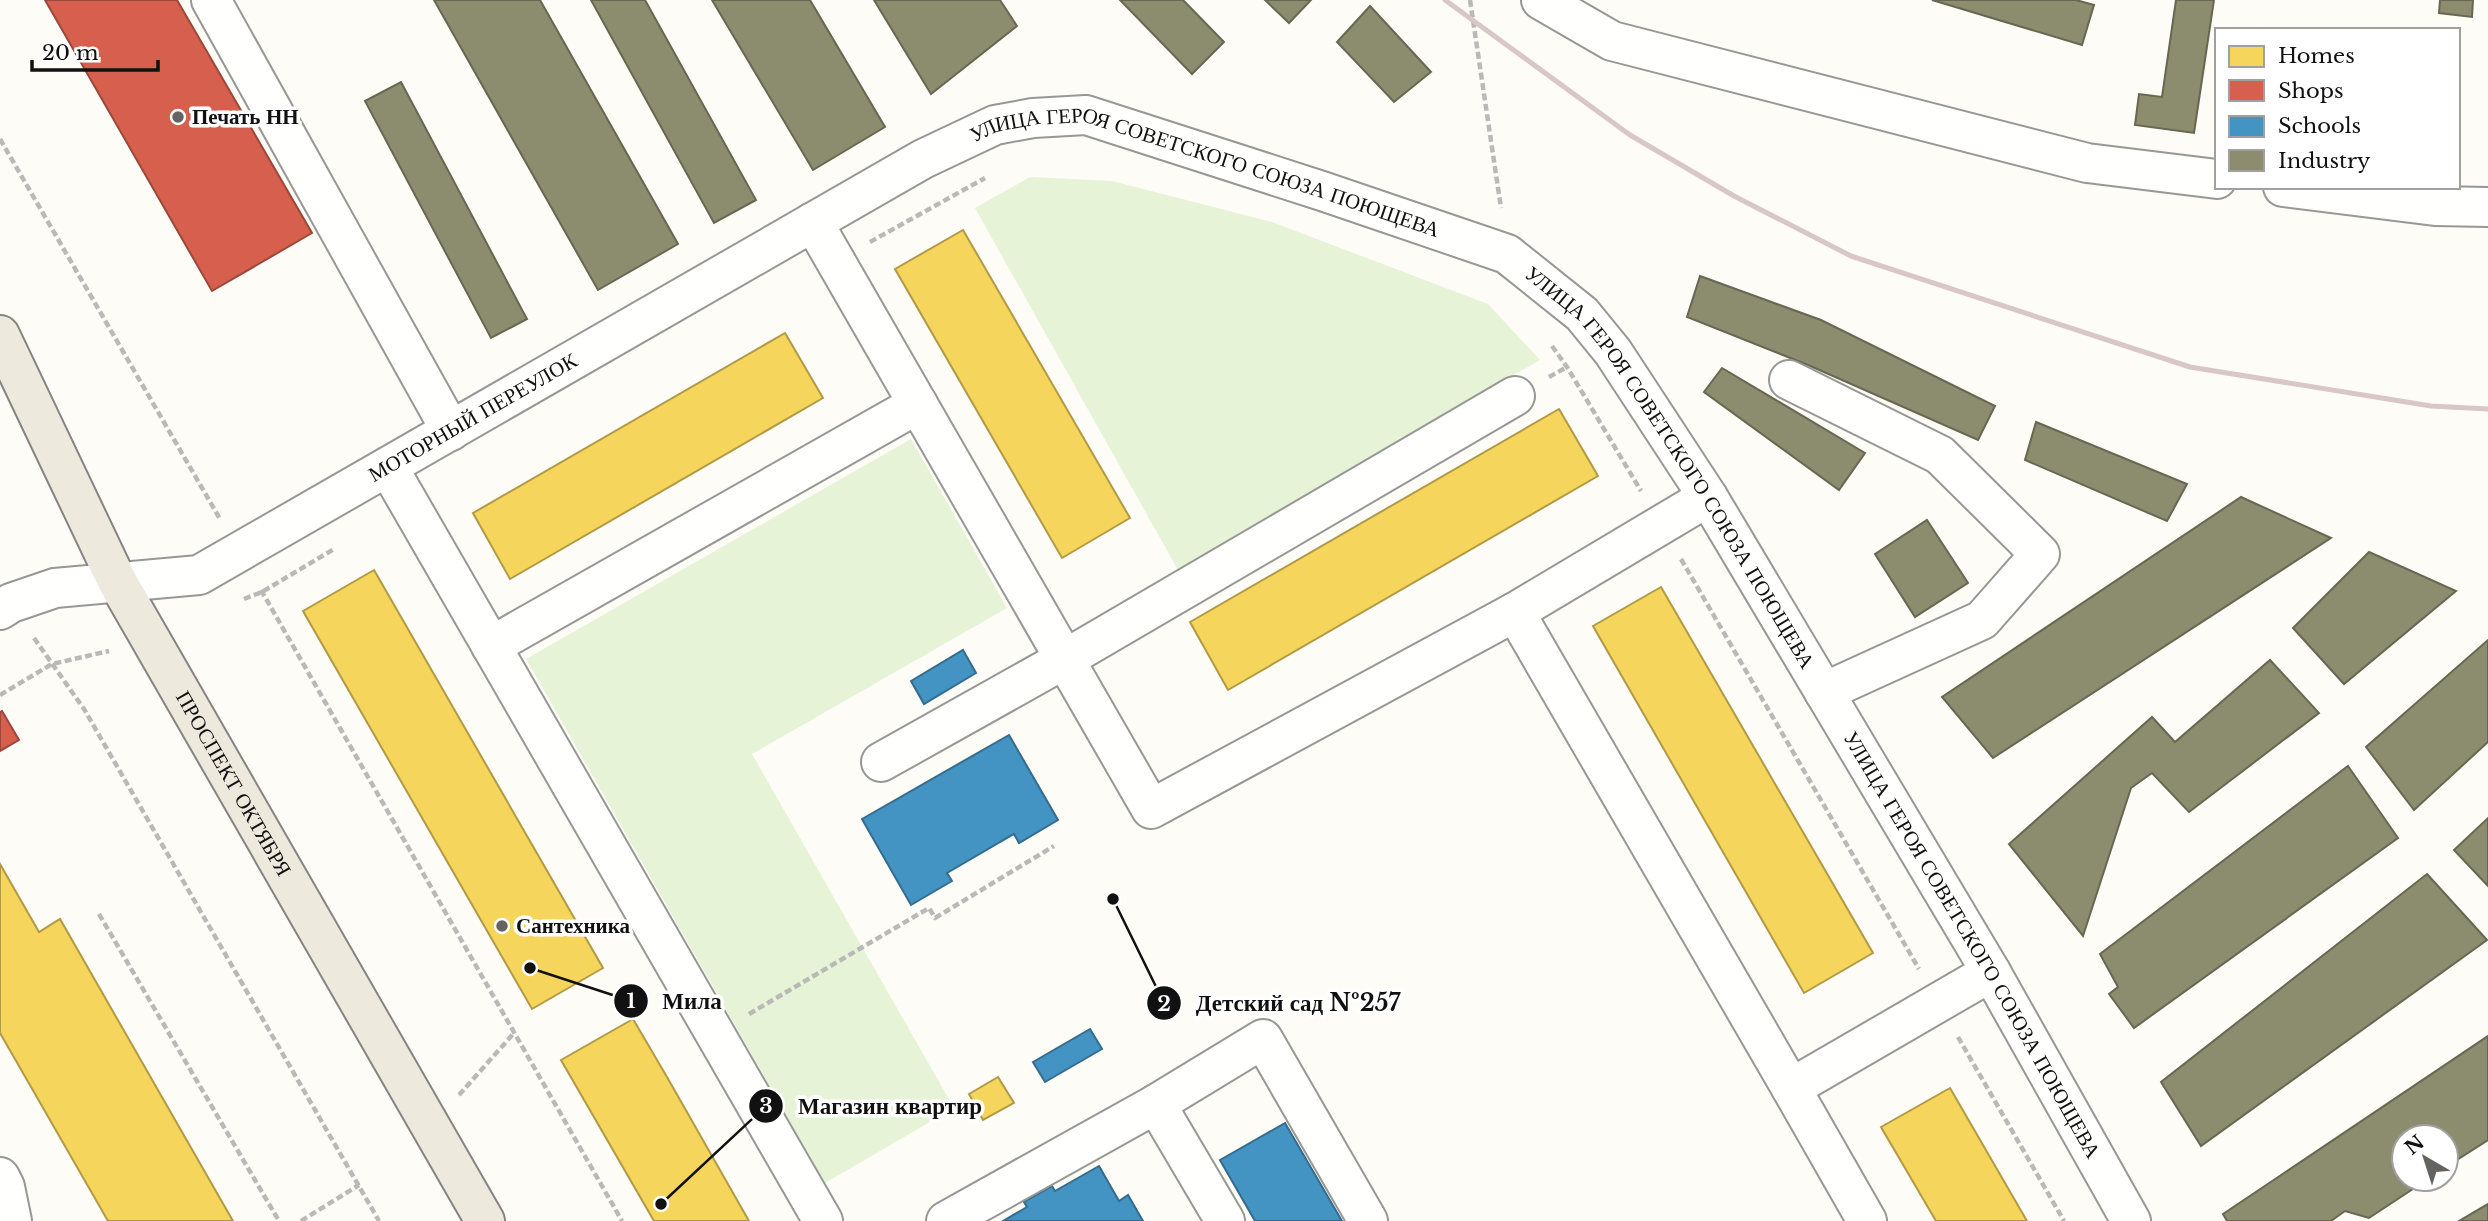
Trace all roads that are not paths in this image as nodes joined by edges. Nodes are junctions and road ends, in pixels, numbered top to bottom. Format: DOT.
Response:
graph roads {
  1 [pos="211,0"];
  2 [pos="1541,0"];
  3 [pos="923,159"];
  4 [pos="2215,179"];
  5 [pos="2299,189"];
  6 [pos="2488,207"];
  7 [pos="813,222"];
  8 [pos="0,335"];
  9 [pos="1788,380"];
  10 [pos="1515,396"];
  11 [pos="918,404"];
  12 [pos="451,431"];
  13 [pos="388,467"];
  14 [pos="1708,497"];
  15 [pos="117,581"];
  16 [pos="0,610"];
  17 [pos="1515,612"];
  18 [pos="491,646"];
  19 [pos="1065,660"];
  20 [pos="1824,692"];
  21 [pos="881,762"];
  22 [pos="1991,972"];
  23 [pos="1791,1088"];
  24 [pos="1156,1104"];
  25 [pos="0,1177"];
  26 [pos="12,1221"];
  27 [pos="485,1221"];
  28 [pos="823,1221"];
  29 [pos="946,1221"];
  30 [pos="1225,1221"];
  31 [pos="1368,1221"];
  32 [pos="1867,1221"];
  33 [pos="2131,1221"];
  1 -- 12 [label="street"];
  2 -- 4 [label="street"];
  3 -- 7 [label="street, МОТОРНЫЙ ПЕРЕУЛОК"];
  3 -- 14 [label="street, УЛИЦА ГЕРОЯ СОВЕТСКОГО СОЮЗА ПОЮЩЕВА"];
  5 -- 6 [label="street"];
  7 -- 11 [label="street"];
  7 -- 12 [label="street, МОТОРНЫЙ ПЕРЕУЛОК"];
  8 -- 15 [label="main road, ПРОСПЕКТ ОКТЯБРЯ"];
  9 -- 20 [label="street"];
  10 -- 19 [label="street"];
  11 -- 18 [label="street"];
  11 -- 19 [label="street"];
  12 -- 13 [label="street, МОТОРНЫЙ ПЕРЕУЛОК"];
  13 -- 15 [label="street, МОТОРНЫЙ ПЕРЕУЛОК"];
  13 -- 18 [label="street"];
  14 -- 17 [label="street"];
  14 -- 20 [label="street, УЛИЦА ГЕРОЯ СОВЕТСКОГО СОЮЗА ПОЮЩЕВА"];
  15 -- 16 [label="street, МОТОРНЫЙ ПЕРЕУЛОК"];
  15 -- 27 [label="main road, ПРОСПЕКТ ОКТЯБРЯ"];
  17 -- 19 [label="street"];
  17 -- 23 [label="street"];
  18 -- 28 [label="street"];
  19 -- 21 [label="street"];
  20 -- 22 [label="street, УЛИЦА ГЕРОЯ СОВЕТСКОГО СОЮЗА ПОЮЩЕВА"];
  22 -- 23 [label="street"];
  22 -- 33 [label="street, УЛИЦА ГЕРОЯ СОВЕТСКОГО СОЮЗА ПОЮЩЕВА"];
  23 -- 32 [label="street"];
  24 -- 29 [label="street"];
  24 -- 30 [label="street"];
  24 -- 31 [label="street"];
  25 -- 26 [label="street"];
}
